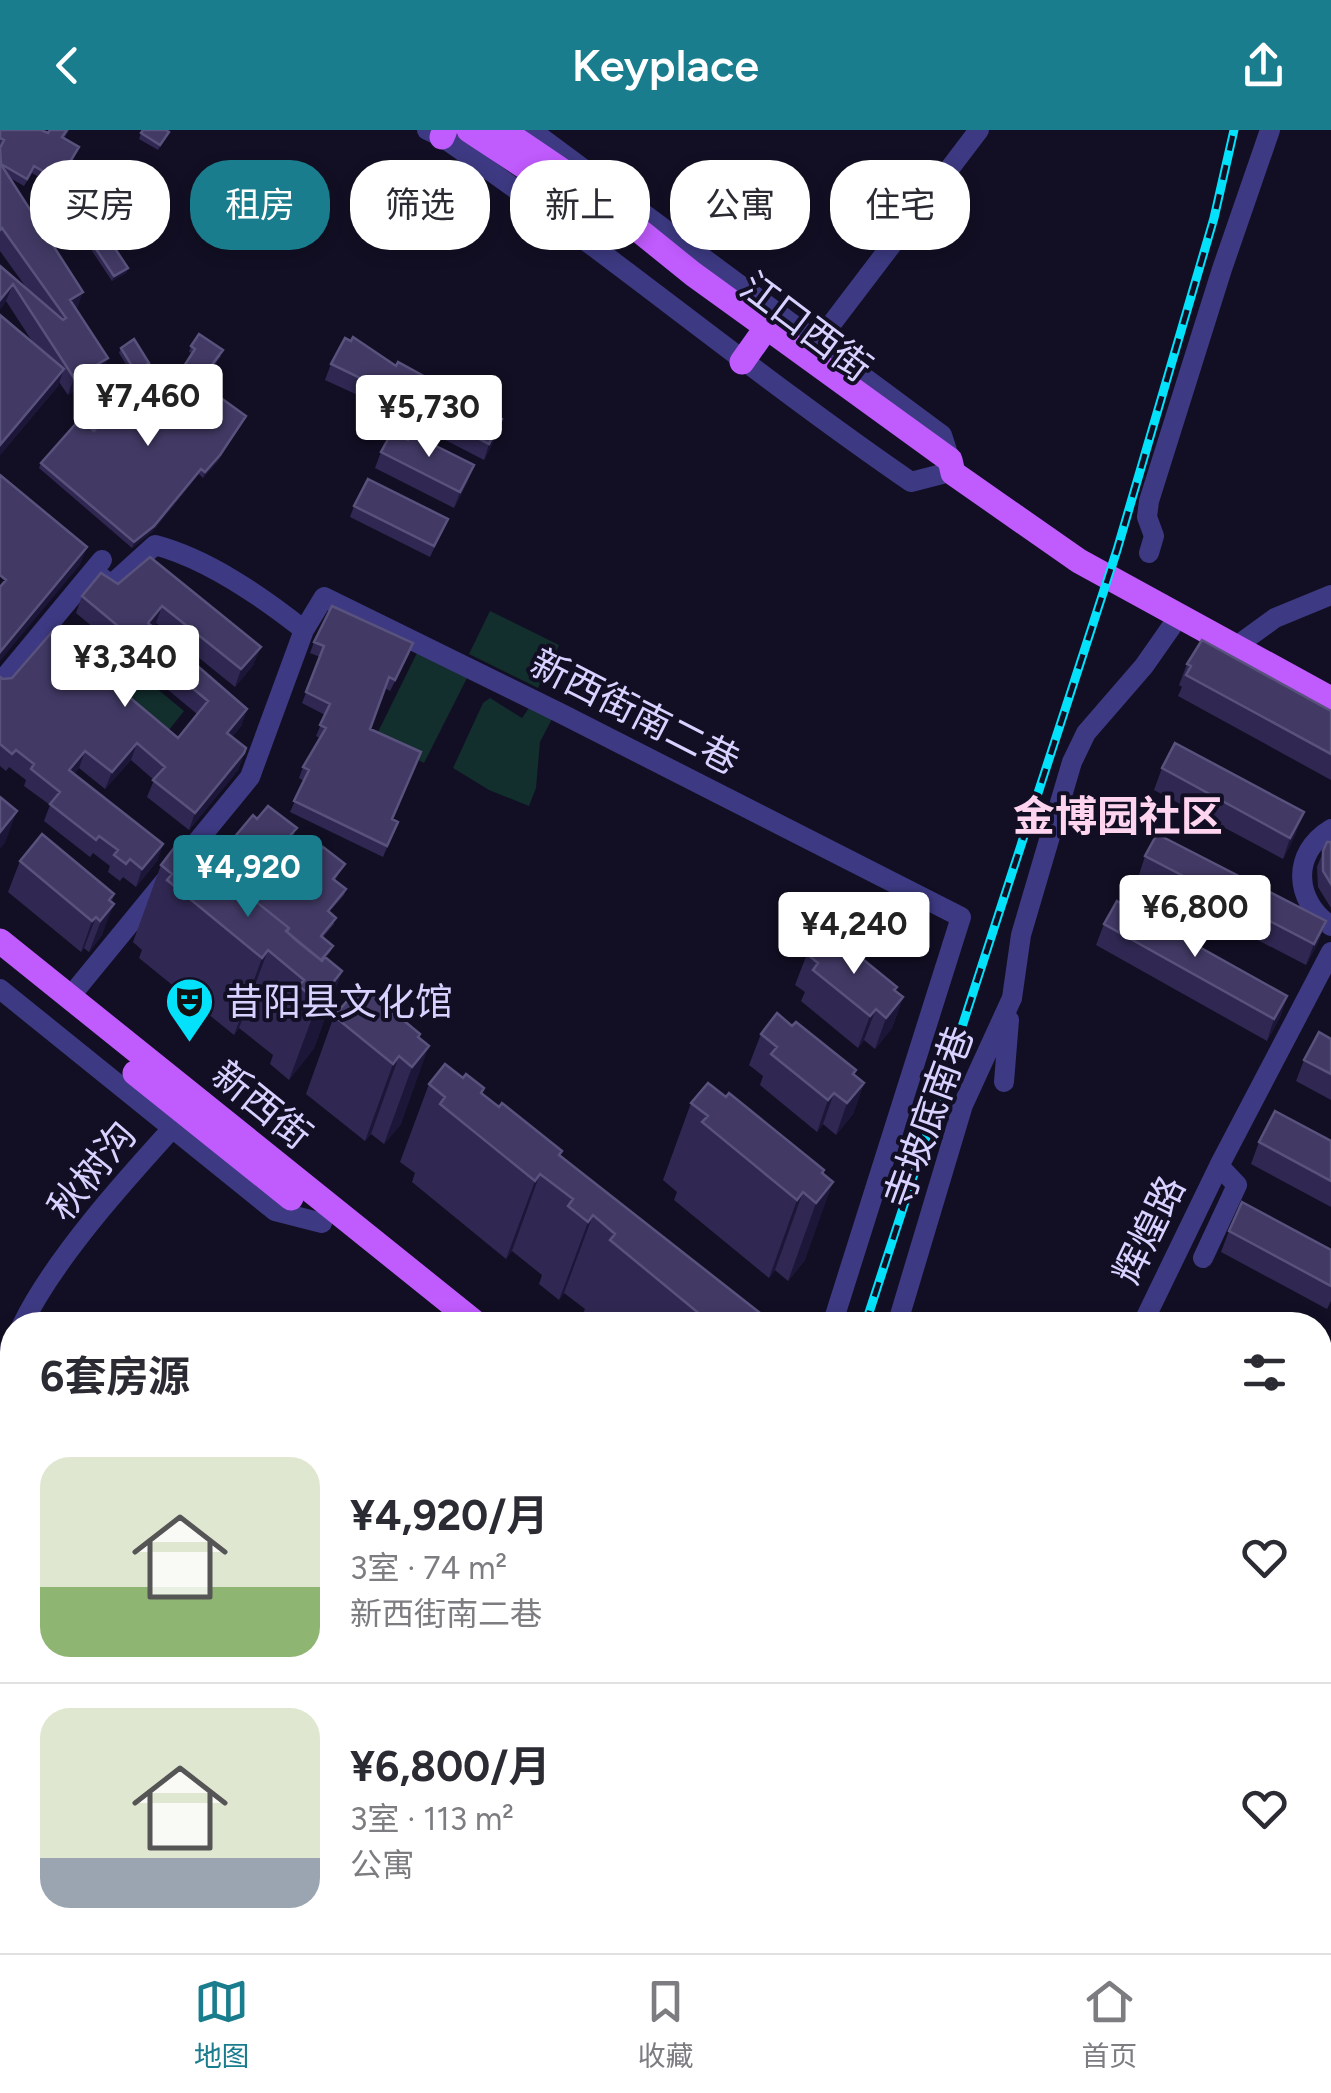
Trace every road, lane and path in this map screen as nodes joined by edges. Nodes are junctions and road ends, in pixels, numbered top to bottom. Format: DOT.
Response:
graph roads {
  1 [pos="469,130"];
  2 [pos="502,130"];
  3 [pos="531,130"];
  4 [pos="979,130"];
  5 [pos="1270,130"];
  6 [pos="438,132"];
  7 [pos="519,160"];
  8 [pos="537,160"];
  9 [pos="552,160"];
  10 [pos="510,164"];
  11 [pos="650,238"];
  12 [pos="650,245"];
  13 [pos="631,250"];
  14 [pos="766,325"];
  15 [pos="817,343"];
  16 [pos="742,362"];
  17 [pos="948,469"];
  18 [pos="1149,553"];
  19 [pos="1331,595"];
  20 [pos="1179,616"];
  21 [pos="304,630"];
  22 [pos="1235,646"];
  23 [pos="0,682"];
  24 [pos="1331,699"];
  25 [pos="1331,829"];
  26 [pos="1331,926"];
  27 [pos="0,941"];
  28 [pos="1331,952"];
  29 [pos="0,962"];
  30 [pos="0,990"];
  31 [pos="69,998"];
  32 [pos="1012,998"];
  33 [pos="1004,1082"];
  34 [pos="179,1121"];
  35 [pos="1219,1166"];
  36 [pos="1203,1258"];
  37 [pos="28,1312"];
  38 [pos="435,1312"];
  39 [pos="462,1312"];
  40 [pos="836,1312"];
  41 [pos="901,1312"];
  42 [pos="1148,1312"];
  1 -- 7 [label="main road, 江口西街"];
  2 -- 8 [label="main road, 江口西街"];
  3 -- 9 [label="street"];
  4 -- 15 [label="street"];
  5 -- 18 [label="street"];
  6 -- 10 [label="street"];
  11 -- 14 [label="main road, 江口西街"];
  12 -- 14 [label="main road, 江口西街"];
  13 -- 16 [label="street"];
  14 -- 15 [label="street"];
  14 -- 16 [label="main road"];
  14 -- 17 [label="main road, 江口西街"];
  15 -- 17 [label="street"];
  16 -- 17 [label="street"];
  17 -- 20 [label="main road, 江口西街"];
  19 -- 22 [label="street"];
  20 -- 22 [label="main road, 江口西街"];
  20 -- 32 [label="street, 寺坡底南巷"];
  21 -- 23 [label="street"];
  21 -- 31 [label="street, 新西街南二巷"];
  21 -- 40 [label="street, 新西街南二巷"];
  22 -- 24 [label="main road, 江口西街"];
  25 -- 26 [label="street"];
  27 -- 31 [label="main road, 新西街"];
  28 -- 35 [label="street, 辉煌路"];
  29 -- 34 [label="main road, 新西街"];
  30 -- 34 [label="street"];
  31 -- 39 [label="main road, 新西街"];
  32 -- 33 [label="street"];
  32 -- 41 [label="street, 寺坡底南巷"];
  34 -- 37 [label="street, 秋树沟"];
  34 -- 38 [label="main road, 新西街"];
  35 -- 36 [label="street"];
  35 -- 42 [label="street, 辉煌路"];
}
